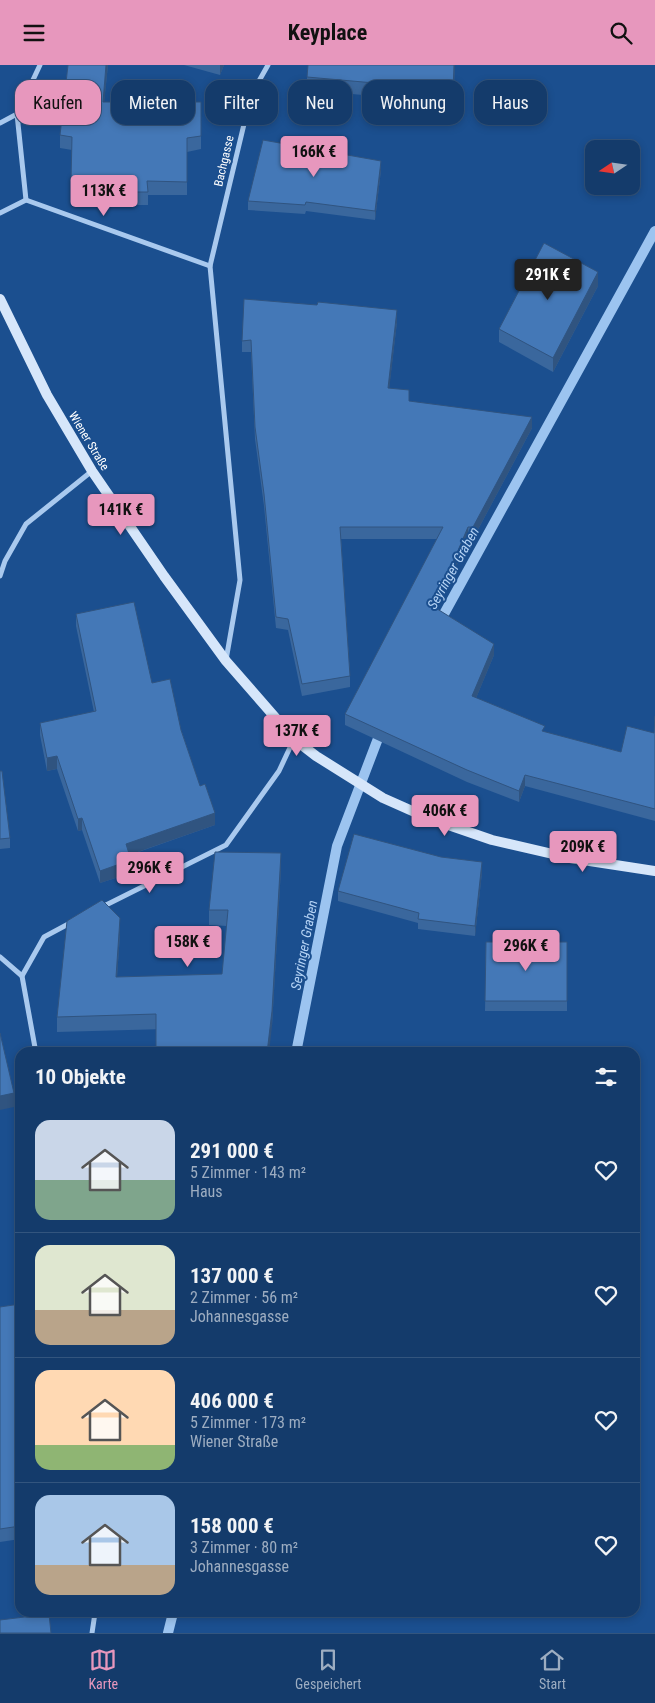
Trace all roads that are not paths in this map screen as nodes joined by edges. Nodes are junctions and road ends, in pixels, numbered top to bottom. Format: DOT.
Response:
graph roads {
  1 [pos="40,65"];
  2 [pos="268,65"];
  3 [pos="33,80"];
  4 [pos="15,115"];
  5 [pos="0,123"];
  6 [pos="18,125"];
  7 [pos="26,200"];
  8 [pos="0,213"];
  9 [pos="210,266"];
  10 [pos="0,299"];
  11 [pos="92,471"];
  12 [pos="0,576"];
  13 [pos="226,661"];
  14 [pos="294,739"];
  15 [pos="655,871"];
  16 [pos="96,911"];
  17 [pos="79,919"];
  18 [pos="0,957"];
  19 [pos="22,976"];
  20 [pos="35,1047"];
  21 [pos="94,1617"];
  22 [pos="92,1633"];
  1 -- 3 [label="street"];
  2 -- 9 [label="street, Bachgasse"];
  4 -- 5 [label="street"];
  6 -- 7 [label="street"];
  7 -- 8 [label="street"];
  7 -- 9 [label="street"];
  9 -- 13 [label="street"];
  10 -- 11 [label="street, Wiener Straße"];
  11 -- 12 [label="street"];
  11 -- 13 [label="street, Wiener Straße"];
  13 -- 14 [label="street, Wiener Straße"];
  14 -- 15 [label="street, Wiener Straße"];
  14 -- 16 [label="street"];
  17 -- 19 [label="street"];
  18 -- 19 [label="street"];
  19 -- 20 [label="street"];
  21 -- 22 [label="street"];
}
